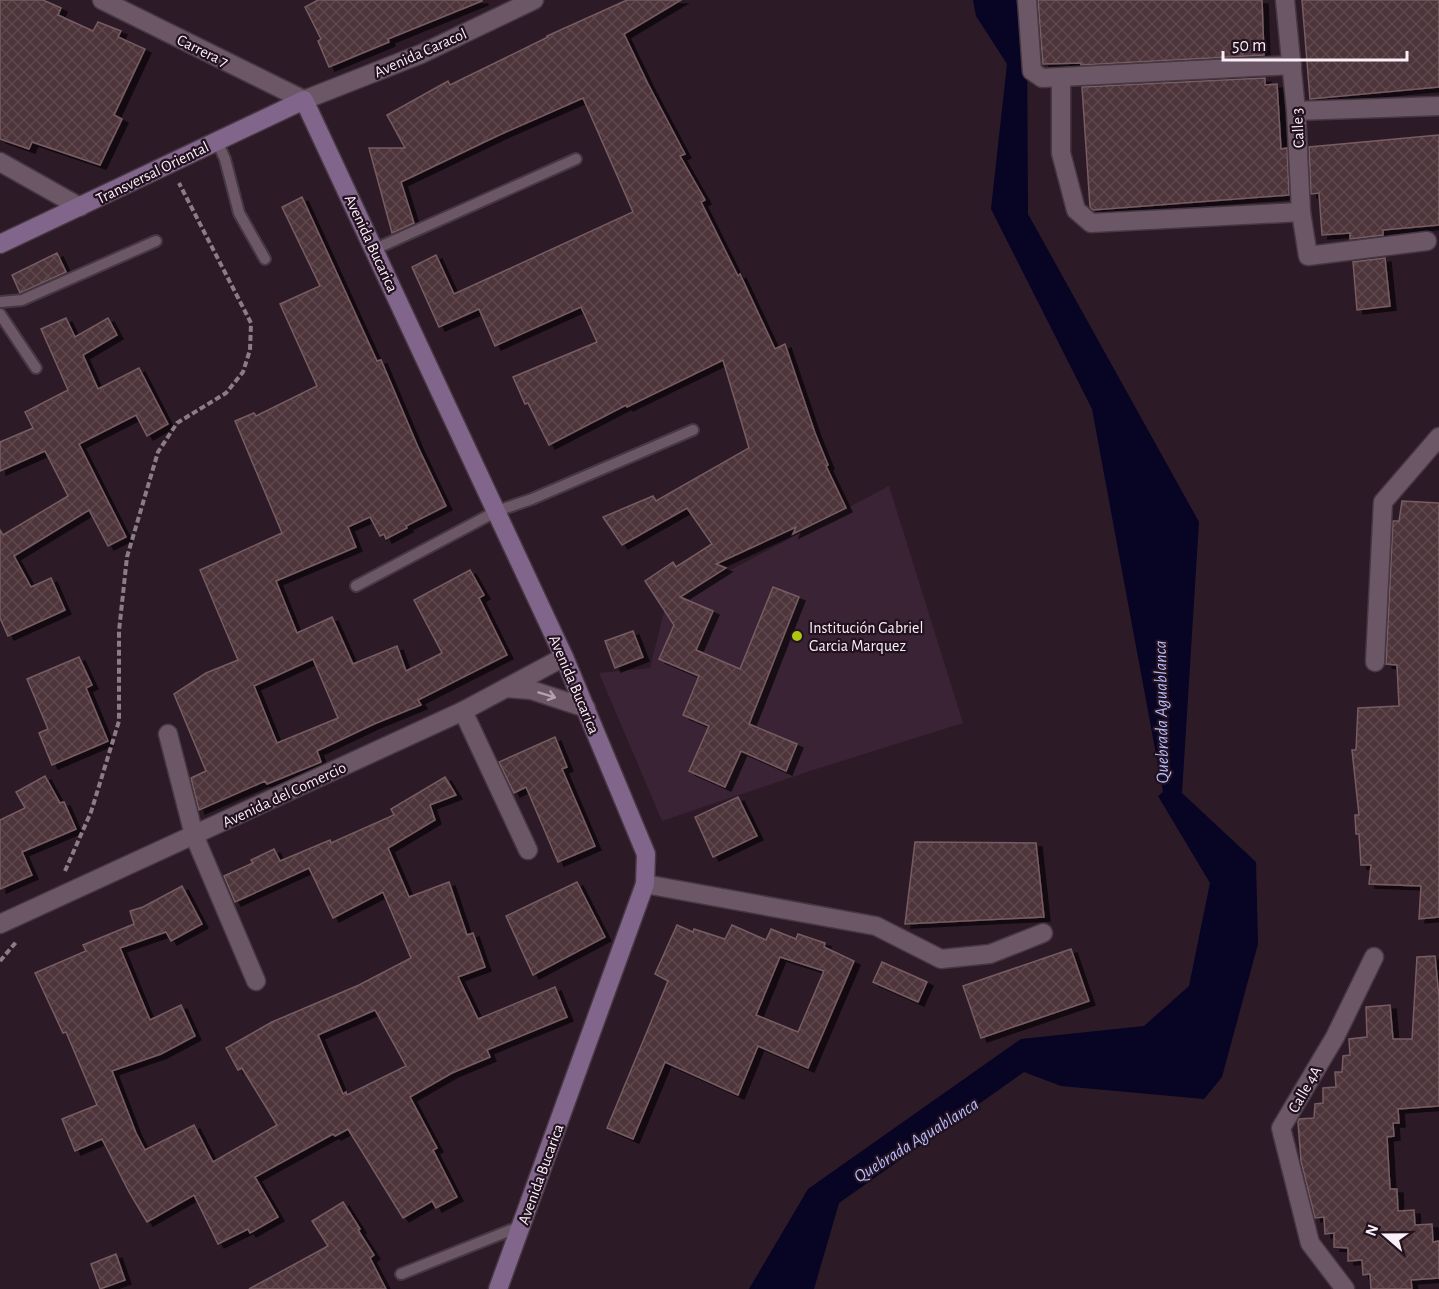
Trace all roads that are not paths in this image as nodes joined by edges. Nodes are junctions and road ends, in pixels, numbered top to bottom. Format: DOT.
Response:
graph roads {
  1 [pos="102,0"];
  2 [pos="534,0"];
  3 [pos="1027,0"];
  4 [pos="1285,0"];
  5 [pos="1292,65"];
  6 [pos="1061,78"];
  7 [pos="304,100"];
  8 [pos="1439,106"];
  9 [pos="1296,111"];
  10 [pos="217,141"];
  11 [pos="576,159"];
  12 [pos="0,162"];
  13 [pos="80,207"];
  14 [pos="1301,212"];
  15 [pos="156,241"];
  16 [pos="1427,241"];
  17 [pos="0,244"];
  18 [pos="375,249"];
  19 [pos="265,259"];
  20 [pos="0,302"];
  21 [pos="0,314"];
  22 [pos="36,368"];
  23 [pos="693,430"];
  24 [pos="1439,437"];
  25 [pos="497,511"];
  26 [pos="356,586"];
  27 [pos="564,657"];
  28 [pos="1375,662"];
  29 [pos="506,688"];
  30 [pos="586,708"];
  31 [pos="463,711"];
  32 [pos="168,734"];
  33 [pos="194,835"];
  34 [pos="528,850"];
  35 [pos="645,884"];
  36 [pos="0,924"];
  37 [pos="1043,933"];
  38 [pos="1374,957"];
  39 [pos="256,981"];
  40 [pos="521,1226"];
  41 [pos="401,1274"];
  42 [pos="498,1289"];
  43 [pos="1346,1289"];
  1 -- 7 [label="street, Carrera 7"];
  2 -- 7 [label="street, Avenida Caracol"];
  3 -- 6 [label="street"];
  4 -- 5 [label="street, Calle 3"];
  5 -- 6 [label="street"];
  5 -- 9 [label="street, Calle 3"];
  6 -- 14 [label="street"];
  7 -- 10 [label="main road, Transversal Oriental"];
  7 -- 18 [label="main road, Avenida Bucarica"];
  8 -- 9 [label="street"];
  9 -- 14 [label="street, Calle 3"];
  10 -- 13 [label="main road, Transversal Oriental"];
  10 -- 19 [label="lane"];
  11 -- 18 [label="lane"];
  12 -- 13 [label="street"];
  13 -- 17 [label="main road, Transversal Oriental"];
  14 -- 16 [label="street, Calle 3"];
  15 -- 20 [label="lane"];
  18 -- 25 [label="main road, Avenida Bucarica"];
  21 -- 22 [label="lane"];
  23 -- 25 [label="lane"];
  24 -- 28 [label="street"];
  25 -- 26 [label="lane"];
  25 -- 27 [label="main road, Avenida Bucarica"];
  27 -- 29 [label="street, Avenida del Comercio"];
  27 -- 30 [label="main road, Avenida Bucarica"];
  29 -- 30 [label="street, one-way"];
  29 -- 31 [label="street, Avenida del Comercio"];
  30 -- 35 [label="main road, Avenida Bucarica"];
  31 -- 33 [label="street, Avenida del Comercio"];
  31 -- 34 [label="street"];
  32 -- 33 [label="street"];
  33 -- 36 [label="street, Avenida del Comercio"];
  33 -- 39 [label="street"];
  35 -- 37 [label="street"];
  35 -- 40 [label="main road, Avenida Bucarica"];
  38 -- 43 [label="street, Calle 4A"];
  40 -- 41 [label="lane"];
  40 -- 42 [label="main road, Avenida Bucarica"];
}
